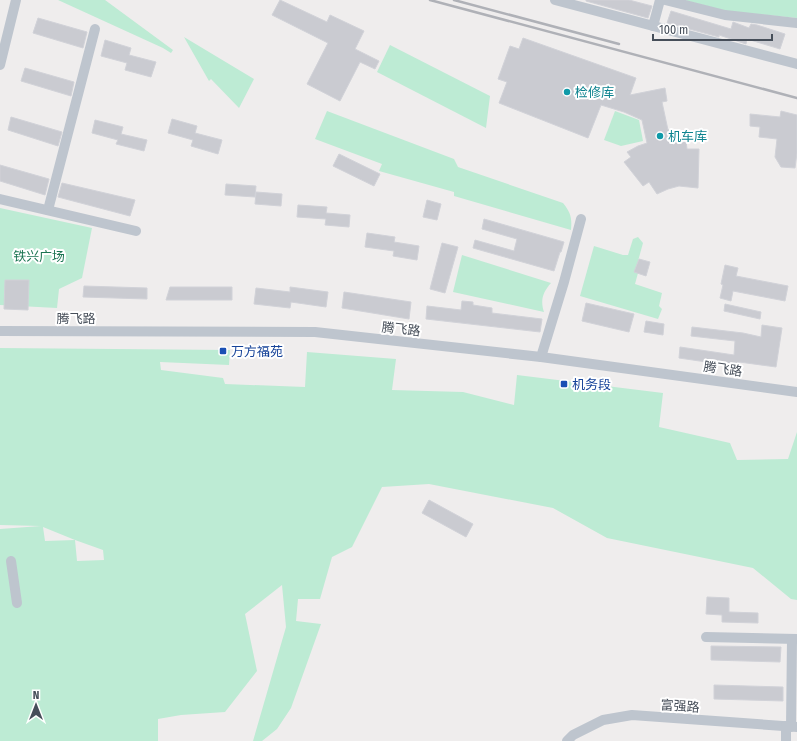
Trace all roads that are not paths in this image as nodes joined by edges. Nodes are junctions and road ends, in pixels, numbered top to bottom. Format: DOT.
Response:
graph roads {
  1 [pos="16,0"];
  2 [pos="555,0"];
  3 [pos="660,0"];
  4 [pos="665,0"];
  5 [pos="797,23"];
  6 [pos="653,26"];
  7 [pos="95,29"];
  8 [pos="797,64"];
  9 [pos="0,65"];
  10 [pos="0,199"];
  11 [pos="48,210"];
  12 [pos="581,219"];
  13 [pos="136,231"];
  14 [pos="0,331"];
  15 [pos="541,357"];
  16 [pos="797,392"];
  17 [pos="11,561"];
  18 [pos="17,603"];
  19 [pos="706,637"];
  20 [pos="795,639"];
  21 [pos="794,709"];
  22 [pos="791,727"];
  23 [pos="566,741"];
  24 [pos="786,741"];
  1 -- 9 [label="street"];
  2 -- 6 [label="street"];
  3 -- 6 [label="street"];
  4 -- 5 [label="street"];
  6 -- 8 [label="street"];
  7 -- 11 [label="street"];
  10 -- 11 [label="street"];
  11 -- 13 [label="street"];
  12 -- 15 [label="street"];
  14 -- 15 [label="street, 腾飞路"];
  15 -- 16 [label="street, 腾飞路"];
  17 -- 18 [label="street"];
  19 -- 20 [label="street"];
  20 -- 21 [label="street"];
  21 -- 22 [label="street"];
  22 -- 23 [label="street, 富强路"];
  22 -- 24 [label="street"];
}
